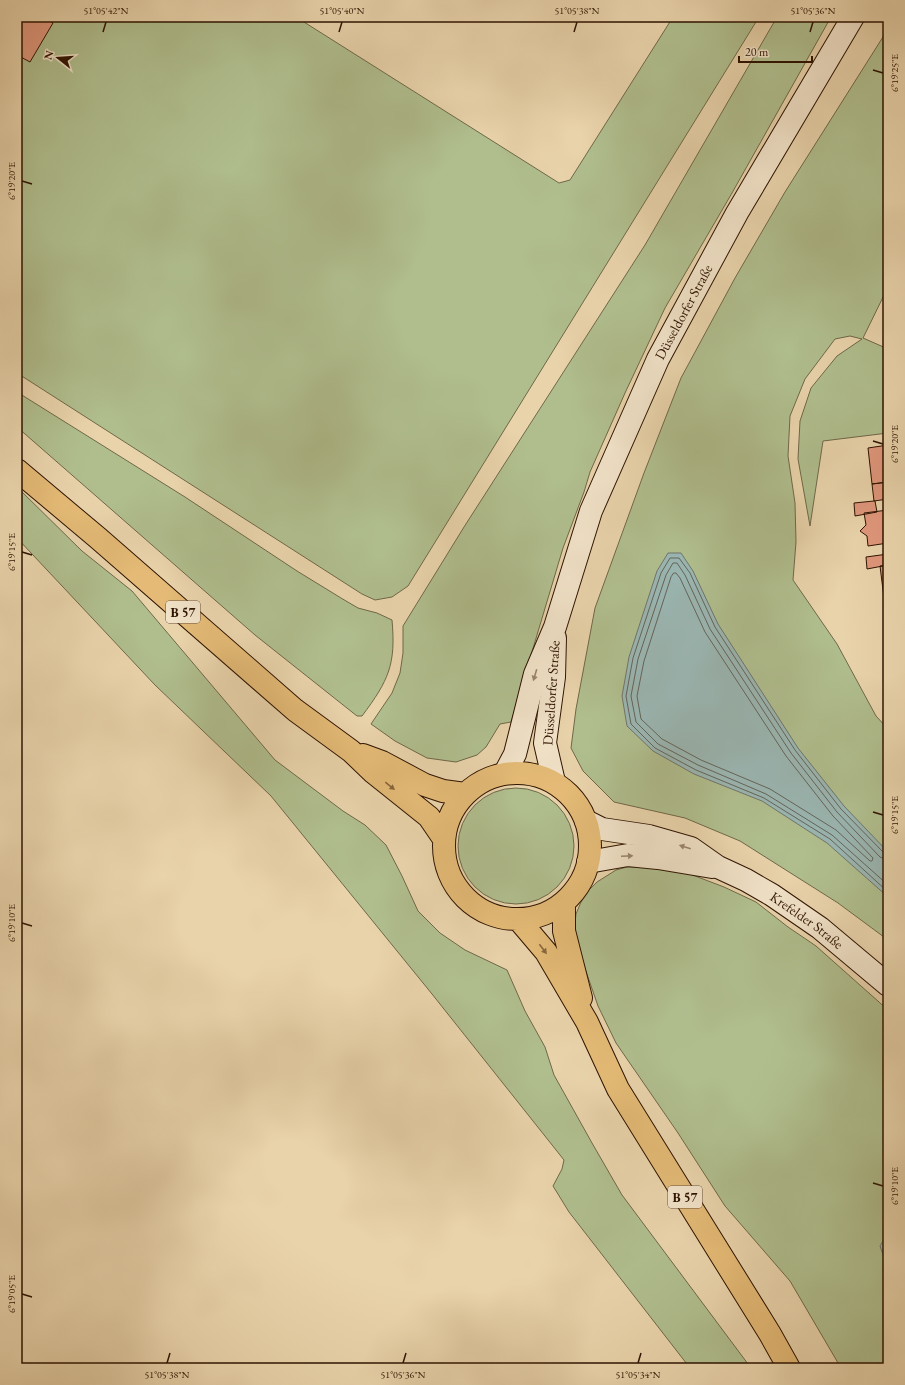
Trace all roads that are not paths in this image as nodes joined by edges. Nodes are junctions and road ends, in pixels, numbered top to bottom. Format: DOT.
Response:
graph roads {
  1 [pos="853,17"];
  2 [pos="17,470"];
  3 [pos="555,627"];
  4 [pos="351,751"];
  5 [pos="505,773"];
  6 [pos="554,782"];
  7 [pos="465,794"];
  8 [pos="586,821"];
  9 [pos="444,839"];
  10 [pos="588,862"];
  11 [pos="718,868"];
  12 [pos="564,902"];
  13 [pos="518,919"];
  14 [pos="888,985"];
  15 [pos="587,1022"];
  16 [pos="789,1368"];
  1 -- 3 [label="main road, Düsseldorfer Straße"];
  2 -- 4 [label="main road, B 57"];
  3 -- 5 [label="main road, Düsseldorfer Straße, one-way"];
  3 -- 6 [label="main road, Düsseldorfer Straße"];
  4 -- 7 [label="main road, B 57"];
  4 -- 9 [label="main road, B 57, one-way"];
  5 -- 6 [label="main road"];
  5 -- 7 [label="main road"];
  6 -- 8 [label="main road"];
  7 -- 9 [label="main road"];
  8 -- 10 [label="main road"];
  11 -- 8 [label="main road, Krefelder Straße, one-way"];
  9 -- 13 [label="main road"];
  10 -- 11 [label="main road, Krefelder Straße, one-way"];
  10 -- 12 [label="main road"];
  11 -- 14 [label="main road, Krefelder Straße"];
  12 -- 13 [label="main road"];
  12 -- 15 [label="main road, B 57"];
  13 -- 15 [label="main road, B 57, one-way"];
  15 -- 16 [label="main road, B 57"];
}
